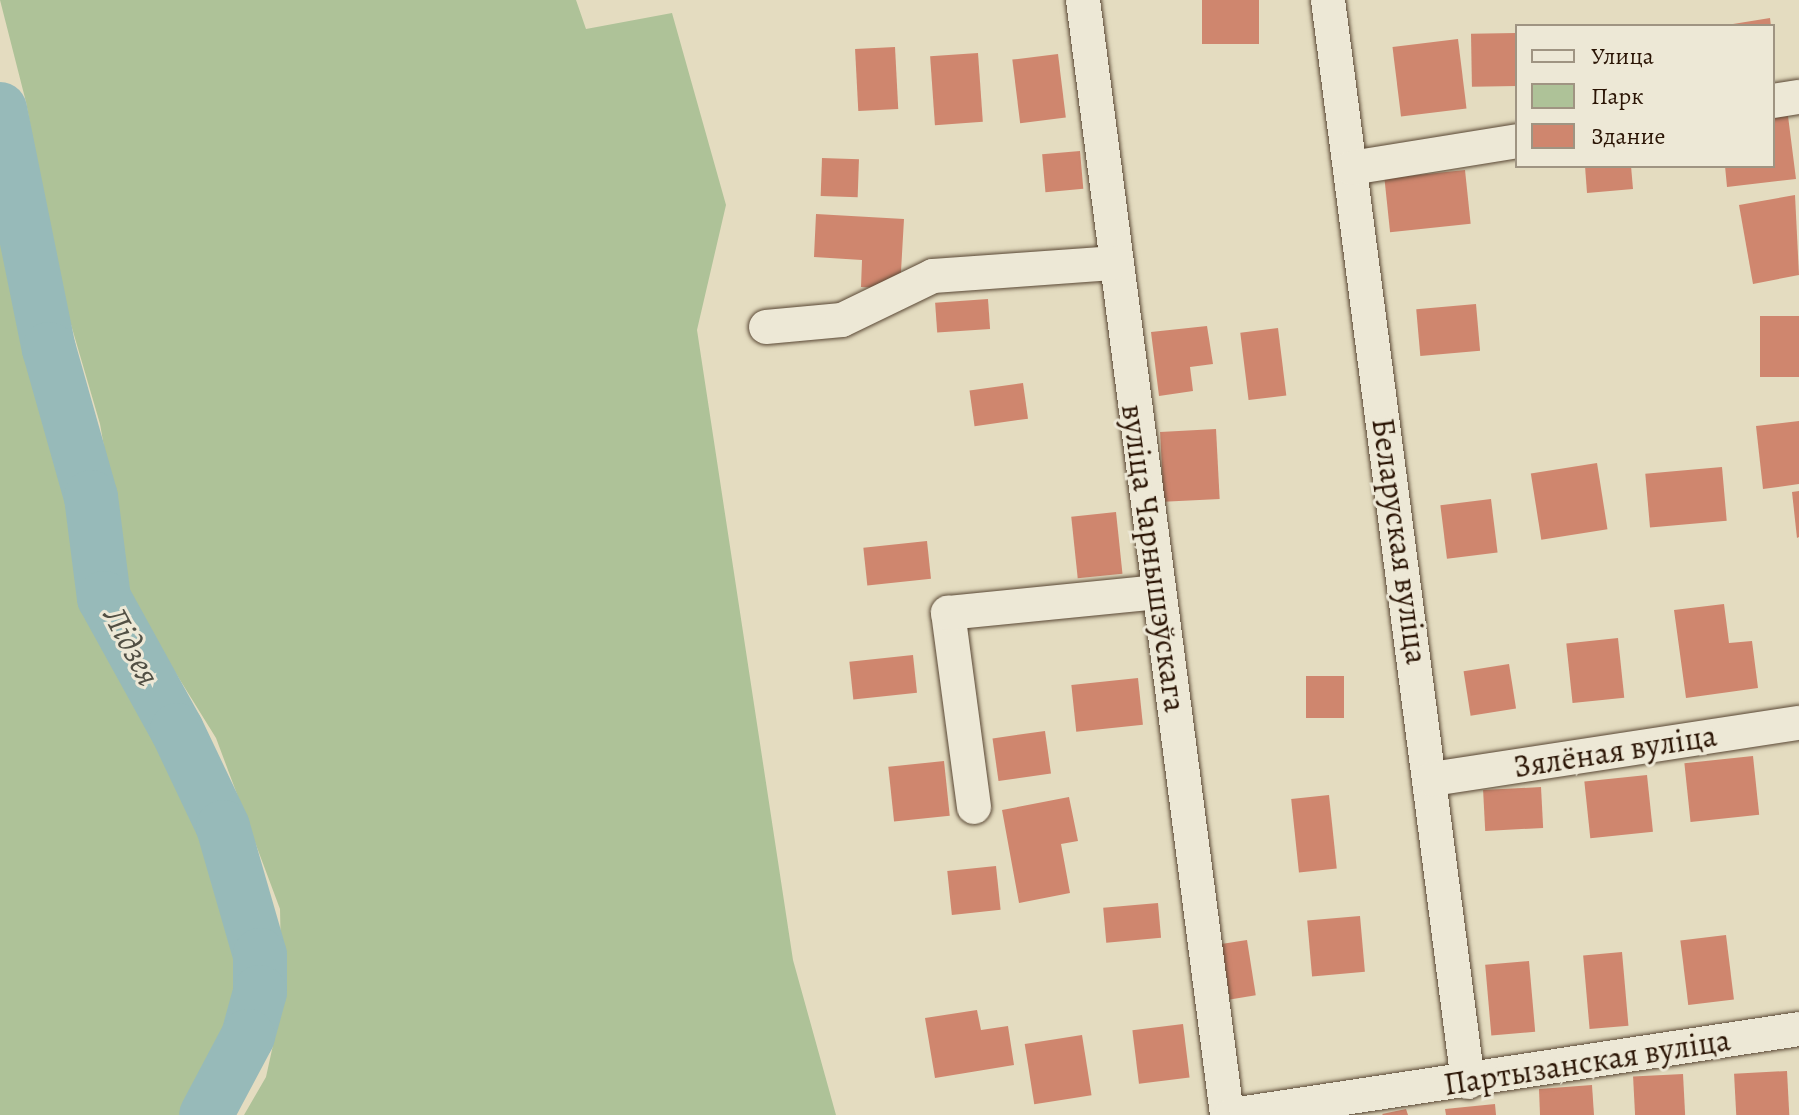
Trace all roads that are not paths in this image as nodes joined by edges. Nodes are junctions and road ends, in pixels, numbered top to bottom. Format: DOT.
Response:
graph roads {
  1 [pos="1083,0"];
  2 [pos="1328,0"];
  3 [pos="1799,97"];
  4 [pos="1775,101"];
  5 [pos="1515,141"];
  6 [pos="1351,168"];
  7 [pos="1113,263"];
  8 [pos="766,327"];
  9 [pos="1159,592"];
  10 [pos="1799,723"];
  11 [pos="1432,779"];
  12 [pos="974,807"];
  13 [pos="1799,1029"];
  14 [pos="1468,1082"];
  15 [pos="1230,1115"];
  1 -- 7 [label="street, вуліца Чарнышэўскага"];
  2 -- 6 [label="street, Беларуская вуліца"];
  3 -- 4 [label="street"];
  5 -- 6 [label="street"];
  6 -- 11 [label="street, Беларуская вуліца"];
  7 -- 8 [label="street"];
  7 -- 9 [label="street, вуліца Чарнышэўскага"];
  9 -- 12 [label="street"];
  9 -- 15 [label="street, вуліца Чарнышэўскага"];
  10 -- 11 [label="street, Зялёная вуліца"];
  11 -- 14 [label="street, Беларуская вуліца"];
  13 -- 14 [label="street, Партызанская вуліца"];
  14 -- 15 [label="street, Партызанская вуліца"];
}
